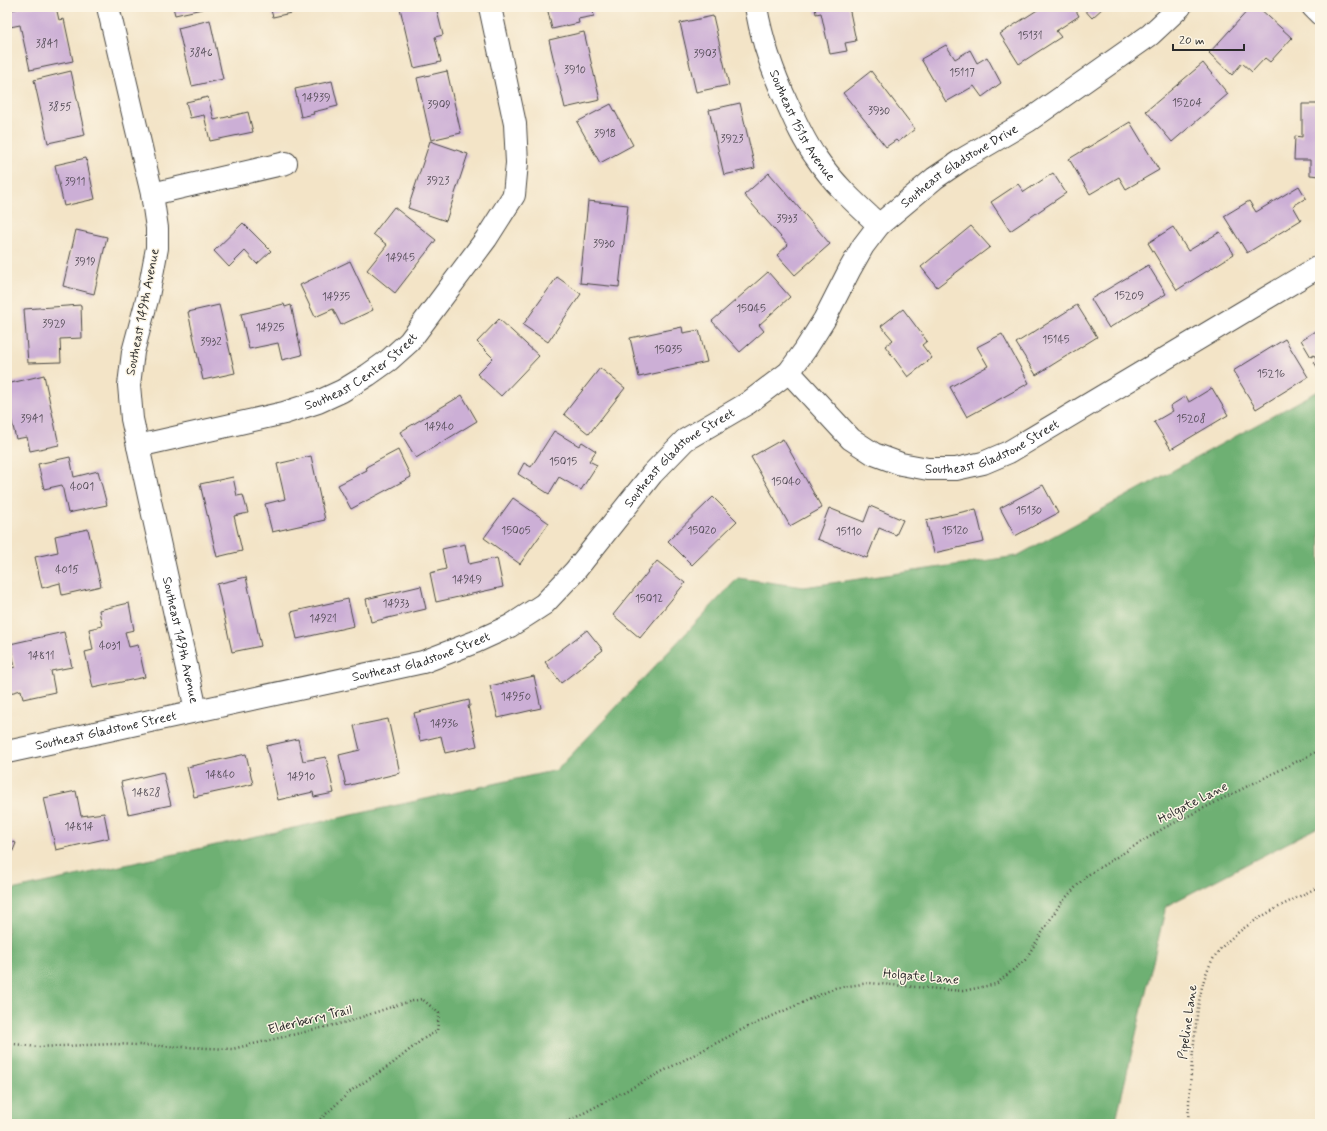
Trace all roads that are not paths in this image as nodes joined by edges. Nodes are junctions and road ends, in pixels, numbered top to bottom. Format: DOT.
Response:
graph roads {
  1 [pos="108,7"];
  2 [pos="490,7"];
  3 [pos="756,7"];
  4 [pos="1180,7"];
  5 [pos="1313,7"];
  6 [pos="1320,14"];
  7 [pos="286,163"];
  8 [pos="152,194"];
  9 [pos="879,225"];
  10 [pos="1320,266"];
  11 [pos="789,372"];
  12 [pos="138,446"];
  13 [pos="196,710"];
  14 [pos="7,752"];
  1 -- 8 [label="street, Southeast 149th Avenue"];
  2 -- 12 [label="street, Southeast Center Street"];
  3 -- 9 [label="street, Southeast 151st Avenue"];
  4 -- 9 [label="street, Southeast Gladstone Drive"];
  5 -- 6 [label="street"];
  7 -- 8 [label="street"];
  8 -- 12 [label="street, Southeast 149th Avenue"];
  9 -- 11 [label="street, Southeast Gladstone Drive"];
  10 -- 11 [label="street, Southeast Gladstone Street"];
  11 -- 13 [label="street, Southeast Gladstone Street"];
  12 -- 13 [label="street, Southeast 149th Avenue"];
  13 -- 14 [label="street, Southeast Gladstone Street"];
}
